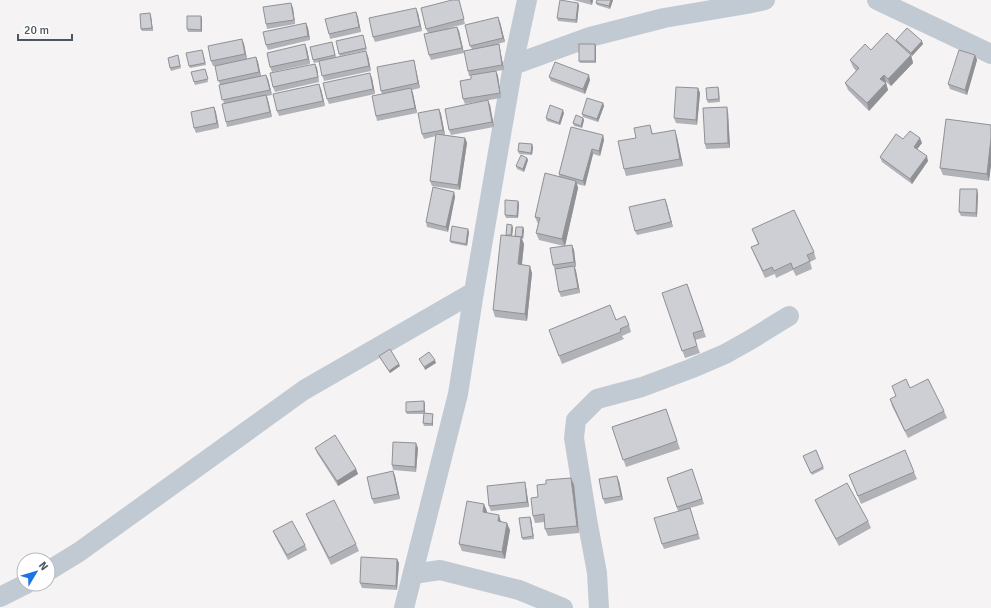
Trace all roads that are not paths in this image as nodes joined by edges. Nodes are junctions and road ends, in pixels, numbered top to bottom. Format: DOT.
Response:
graph roads {
  1 [pos="527,0"];
  2 [pos="765,0"];
  3 [pos="877,0"];
  4 [pos="991,54"];
  5 [pos="514,65"];
  6 [pos="474,292"];
  7 [pos="788,316"];
  8 [pos="56,566"];
  9 [pos="413,574"];
  10 [pos="16,589"];
  11 [pos="0,597"];
  12 [pos="404,608"];
  13 [pos="563,608"];
  14 [pos="599,608"];
  1 -- 5 [label="street"];
  2 -- 5 [label="street"];
  3 -- 4 [label="street"];
  5 -- 6 [label="street"];
  6 -- 8 [label="street"];
  6 -- 9 [label="street"];
  7 -- 14 [label="street"];
  9 -- 12 [label="street"];
  9 -- 13 [label="street"];
  10 -- 11 [label="street"];
}
